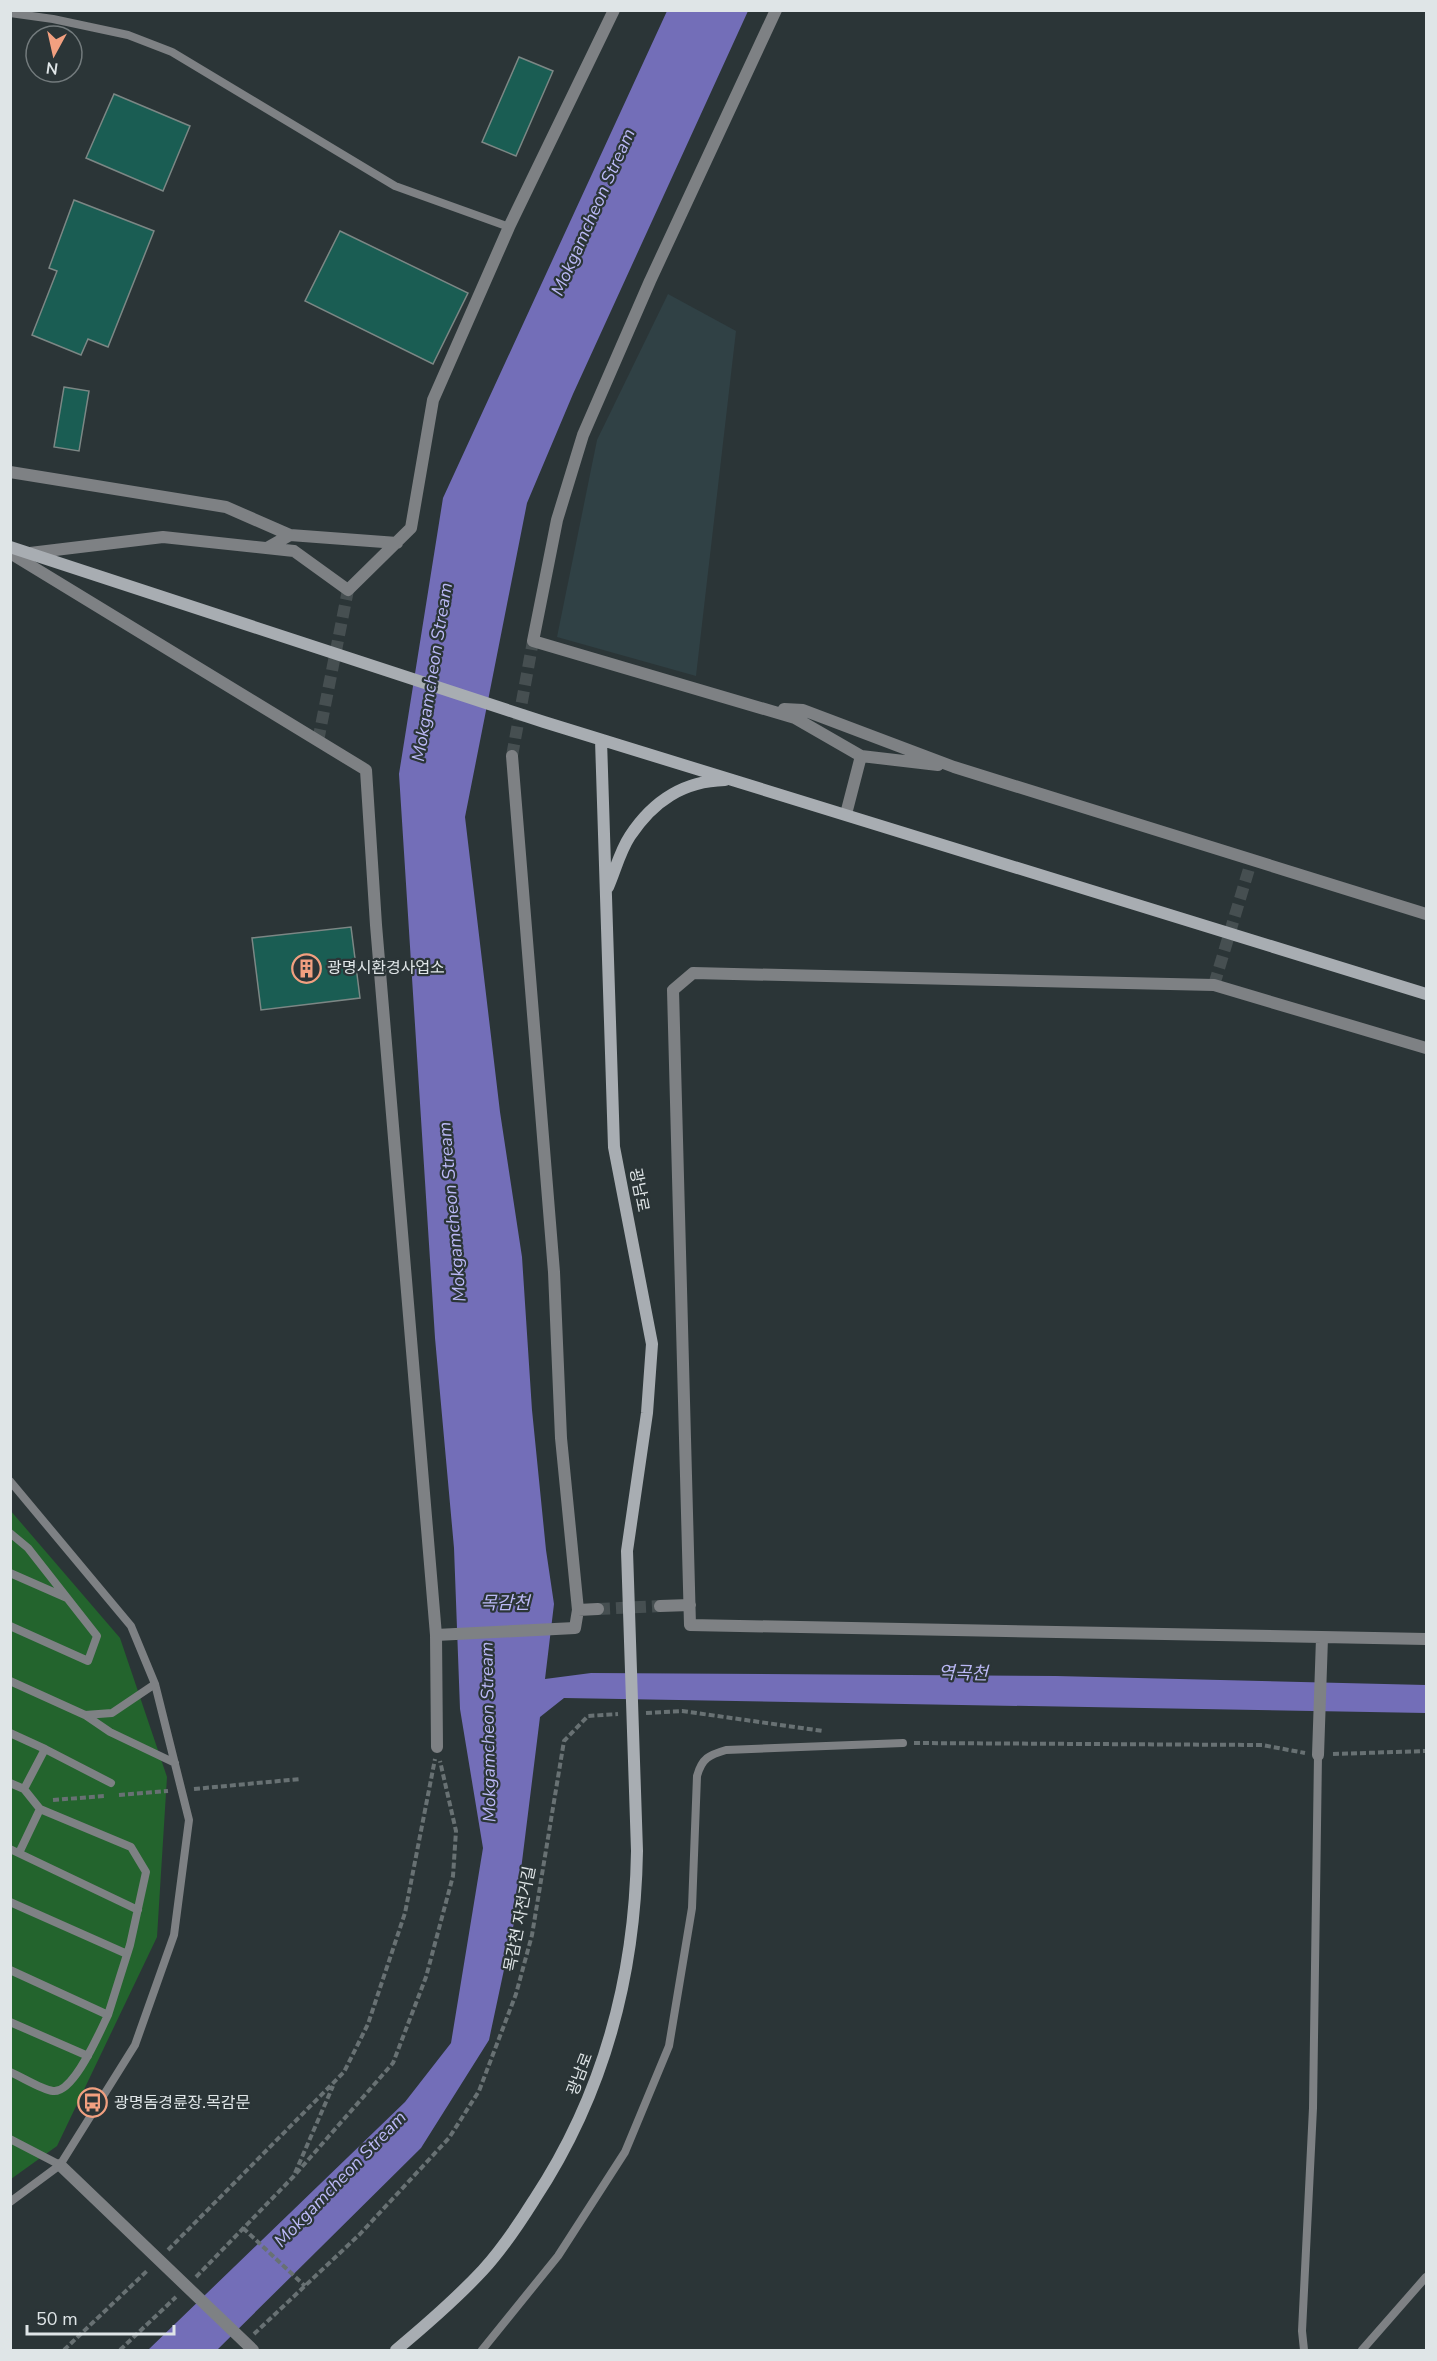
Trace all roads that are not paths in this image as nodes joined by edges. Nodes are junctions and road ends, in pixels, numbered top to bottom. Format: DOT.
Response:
graph roads {
  1 [pos="614,10"];
  2 [pos="776,10"];
  3 [pos="10,13"];
  4 [pos="509,227"];
  5 [pos="10,472"];
  6 [pos="290,535"];
  7 [pos="397,543"];
  8 [pos="10,547"];
  9 [pos="267,548"];
  10 [pos="10,553"];
  11 [pos="30,554"];
  12 [pos="756,706"];
  13 [pos="601,740"];
  14 [pos="512,756"];
  15 [pos="861,756"];
  16 [pos="954,766"];
  17 [pos="736,780"];
  18 [pos="846,814"];
  19 [pos="606,891"];
  20 [pos="1426,914"];
  21 [pos="1426,994"];
  22 [pos="1426,1048"];
  23 [pos="10,1481"];
  24 [pos="10,1533"];
  25 [pos="10,1573"];
  26 [pos="69,1599"];
  27 [pos="690,1605"];
  28 [pos="660,1606"];
  29 [pos="598,1609"];
  30 [pos="578,1610"];
  31 [pos="10,1626"];
  32 [pos="436,1635"];
  33 [pos="1322,1638"];
  34 [pos="1426,1639"];
  35 [pos="10,1681"];
  36 [pos="154,1684"];
  37 [pos="85,1715"];
  38 [pos="10,1733"];
  39 [pos="903,1743"];
  40 [pos="437,1747"];
  41 [pos="45,1749"];
  42 [pos="1318,1755"];
  43 [pos="175,1763"];
  44 [pos="10,1783"];
  45 [pos="111,1783"];
  46 [pos="24,1789"];
  47 [pos="38,1805"];
  48 [pos="10,1849"];
  49 [pos="19,1854"];
  50 [pos="10,1902"];
  51 [pos="138,1910"];
  52 [pos="127,1954"];
  53 [pos="10,1970"];
  54 [pos="108,2015"];
  55 [pos="10,2022"];
  56 [pos="88,2056"];
  57 [pos="10,2072"];
  58 [pos="10,2139"];
  59 [pos="60,2165"];
  60 [pos="10,2202"];
  61 [pos="1426,2277"];
  62 [pos="253,2350"];
  63 [pos="396,2350"];
  64 [pos="482,2350"];
  65 [pos="1304,2350"];
  66 [pos="1362,2350"];
  1 -- 4 [label="street"];
  2 -- 12 [label="street"];
  3 -- 4 [label="lane"];
  4 -- 7 [label="street"];
  5 -- 6 [label="street"];
  6 -- 7 [label="street"];
  6 -- 9 [label="street"];
  7 -- 9 [label="street"];
  8 -- 11 [label="street"];
  9 -- 11 [label="street"];
  10 -- 32 [label="street"];
  11 -- 13 [label="street"];
  12 -- 15 [label="street"];
  12 -- 16 [label="street"];
  13 -- 17 [label="street"];
  13 -- 19 [label="street, 광남로"];
  14 -- 30 [label="street"];
  15 -- 16 [label="street"];
  15 -- 18 [label="street"];
  16 -- 20 [label="street"];
  17 -- 18 [label="street"];
  17 -- 19 [label="street"];
  18 -- 21 [label="street"];
  19 -- 63 [label="street, 광남로"];
  22 -- 27 [label="street"];
  23 -- 36 [label="lane"];
  24 -- 26 [label="lane"];
  25 -- 26 [label="lane"];
  26 -- 31 [label="lane"];
  27 -- 28 [label="street"];
  27 -- 33 [label="street"];
  29 -- 30 [label="street"];
  30 -- 32 [label="street"];
  32 -- 40 [label="street"];
  33 -- 34 [label="street"];
  33 -- 42 [label="street"];
  35 -- 37 [label="lane"];
  36 -- 37 [label="lane"];
  36 -- 43 [label="lane"];
  37 -- 43 [label="lane"];
  38 -- 41 [label="lane"];
  39 -- 64 [label="lane"];
  41 -- 45 [label="lane"];
  41 -- 46 [label="lane"];
  42 -- 65 [label="lane"];
  43 -- 59 [label="lane"];
  44 -- 46 [label="lane"];
  46 -- 47 [label="lane"];
  47 -- 49 [label="lane"];
  47 -- 51 [label="lane"];
  48 -- 49 [label="lane"];
  49 -- 51 [label="lane"];
  50 -- 52 [label="lane"];
  51 -- 52 [label="lane"];
  52 -- 54 [label="lane"];
  53 -- 54 [label="lane"];
  54 -- 56 [label="lane"];
  55 -- 56 [label="lane"];
  56 -- 57 [label="lane"];
  58 -- 59 [label="lane"];
  59 -- 60 [label="lane"];
  59 -- 62 [label="street"];
  61 -- 66 [label="lane"];
}
